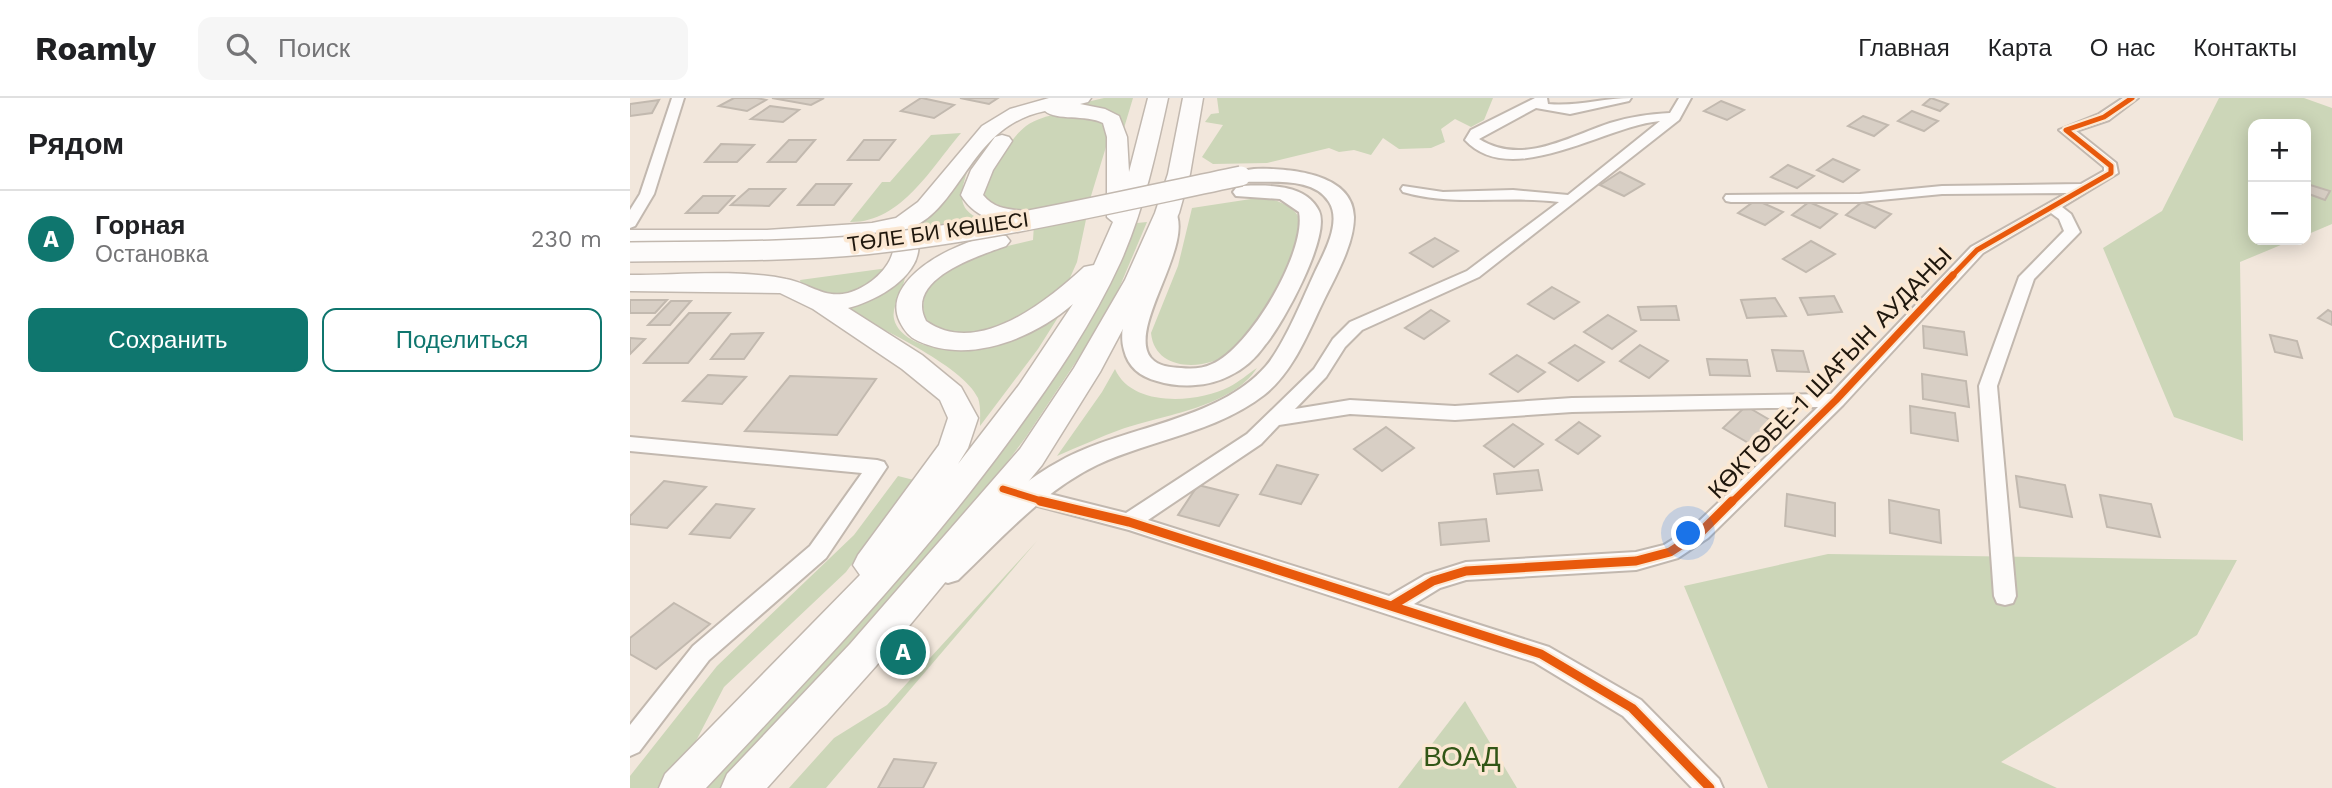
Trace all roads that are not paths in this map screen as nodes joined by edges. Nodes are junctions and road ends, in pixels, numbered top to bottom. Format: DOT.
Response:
graph roads {
  1 [pos="678,98"];
  2 [pos="1158,98"];
  3 [pos="1193,98"];
  4 [pos="1625,98"];
  5 [pos="1685,98"];
  6 [pos="2133,98"];
  7 [pos="1541,99"];
  8 [pos="1075,104"];
  9 [pos="1674,117"];
  10 [pos="1238,184"];
  11 [pos="1408,188"];
  12 [pos="2084,188"];
  13 [pos="1731,198"];
  14 [pos="1571,200"];
  15 [pos="2052,207"];
  16 [pos="1167,213"];
  17 [pos="1034,218"];
  18 [pos="630,223"];
  19 [pos="872,230"];
  20 [pos="630,237"];
  21 [pos="998,240"];
  22 [pos="1116,243"];
  23 [pos="630,251"];
  24 [pos="630,267"];
  25 [pos="630,283"];
  26 [pos="822,303"];
  27 [pos="1836,400"];
  28 [pos="1276,419"];
  29 [pos="630,444"];
  30 [pos="1015,494"];
  31 [pos="1129,522"];
  32 [pos="2005,596"];
  33 [pos="1393,605"];
  34 [pos="797,667"];
  35 [pos="630,744"];
  36 [pos="679,788"];
  37 [pos="741,788"];
  38 [pos="1710,788"];
  1 -- 18 [label="street"];
  2 -- 22 [label="main road"];
  3 -- 16 [label="main road"];
  4 -- 7 [label="street"];
  5 -- 9 [label="street"];
  6 -- 12 [label="street, КӨКТӨБЕ-1 ШАҒЫН АУДАНЫ"];
  7 -- 9 [label="street"];
  8 -- 17 [label="main road"];
  8 -- 19 [label="main road"];
  8 -- 22 [label="main road"];
  9 -- 14 [label="street"];
  10 -- 16 [label="main road"];
  10 -- 17 [label="main road, ТӨЛЕ БИ КӨШЕСІ, bridge"];
  10 -- 21 [label="main road, ТӨЛЕ БИ КӨШЕСІ"];
  10 -- 30 [label="main road"];
  11 -- 14 [label="street"];
  12 -- 13 [label="street"];
  12 -- 15 [label="street, КӨКТӨБЕ-1 ШАҒЫН АУДАНЫ"];
  14 -- 28 [label="street"];
  15 -- 27 [label="street, КӨКТӨБЕ-1 ШАҒЫН АУДАНЫ"];
  15 -- 32 [label="street"];
  16 -- 30 [label="main road"];
  17 -- 23 [label="main road, ТӨЛЕ БИ КӨШЕСІ, bridge"];
  19 -- 20 [label="main road"];
  19 -- 26 [label="main road"];
  21 -- 22 [label="main road"];
  21 -- 24 [label="main road, ТӨЛЕ БИ КӨШЕСІ"];
  22 -- 34 [label="main road"];
  25 -- 26 [label="main road"];
  26 -- 34 [label="main road"];
  27 -- 28 [label="street"];
  27 -- 33 [label="street, КӨКТӨБЕ-1 ШАҒЫН АУДАНЫ"];
  28 -- 31 [label="street"];
  29 -- 35 [label="street"];
  30 -- 31 [label="street"];
  30 -- 37 [label="main road"];
  31 -- 33 [label="street"];
  33 -- 38 [label="street"];
  34 -- 36 [label="main road"];
}
